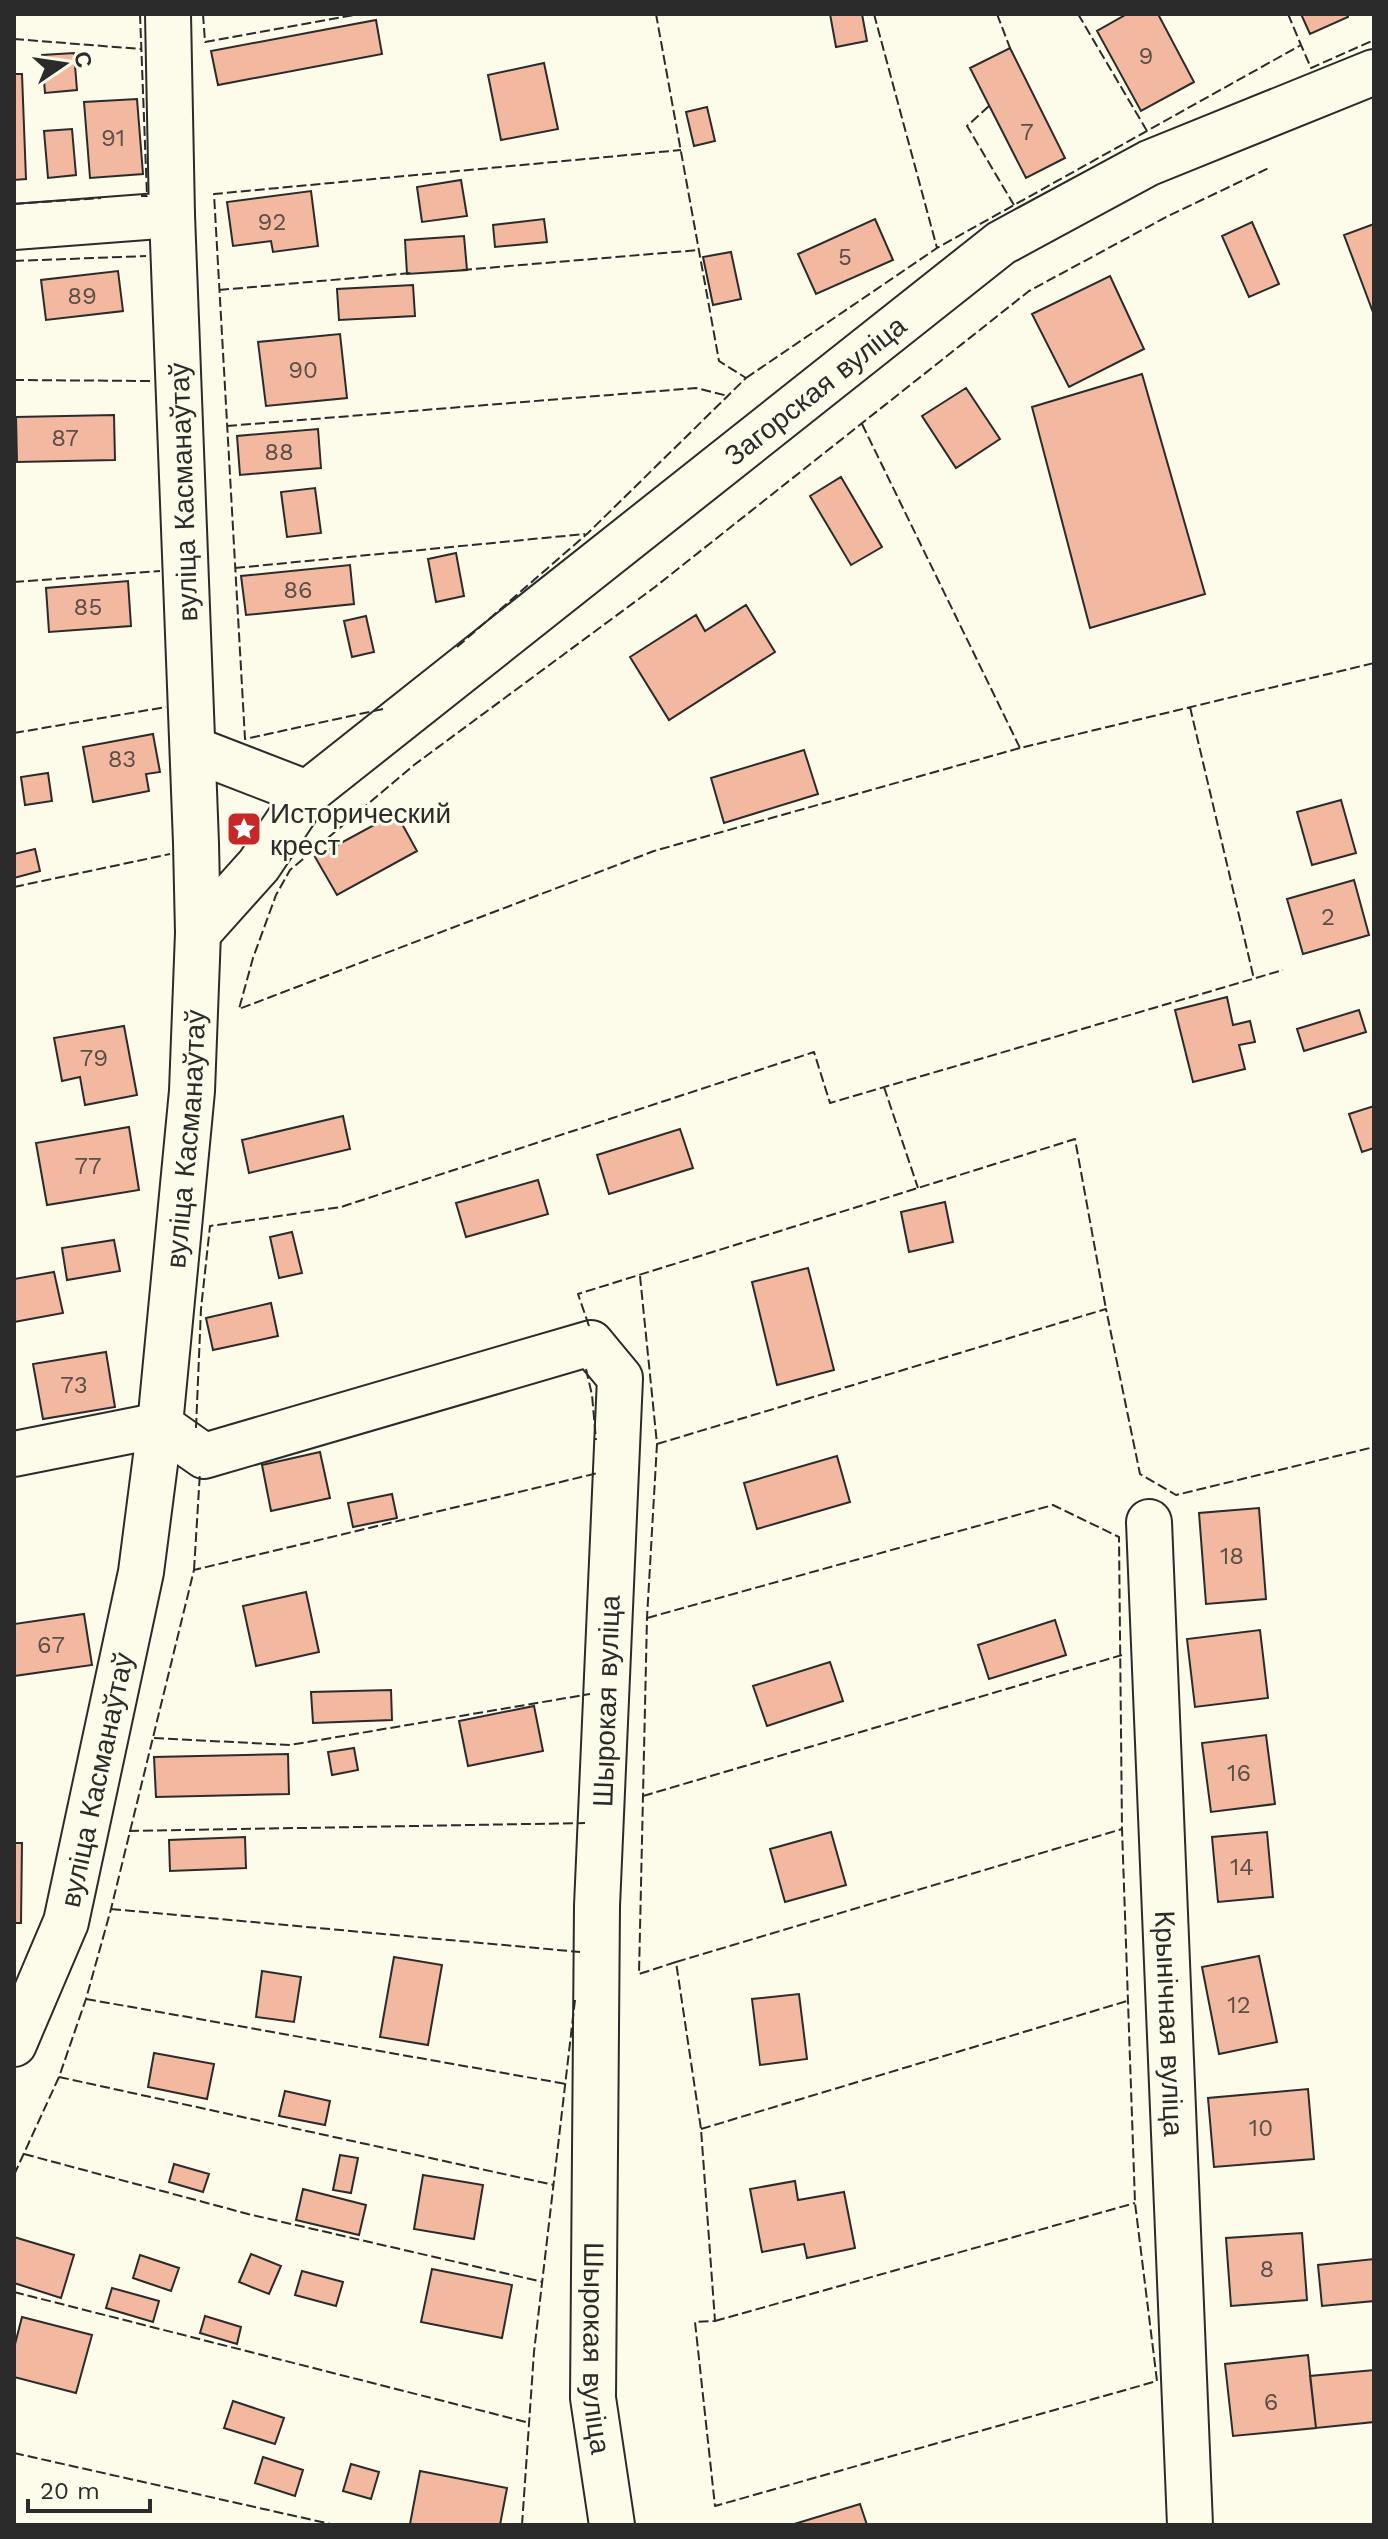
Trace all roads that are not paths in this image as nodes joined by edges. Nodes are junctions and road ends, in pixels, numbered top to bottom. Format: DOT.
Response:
graph roads {
  1 [pos="168,14"];
  2 [pos="1374,72"];
  3 [pos="172,215"];
  4 [pos="14,227"];
  5 [pos="193,749"];
  6 [pos="307,793"];
  7 [pos="198,933"];
  8 [pos="160,1425"];
  9 [pos="14,1454"];
  10 [pos="1149,1522"];
  11 [pos="14,2044"];
  12 [pos="612,2525"];
  13 [pos="1190,2525"];
  1 -- 3 [label="street, вуліца Касманаўтаў"];
  2 -- 6 [label="street, Загорская вуліца"];
  3 -- 4 [label="street"];
  3 -- 5 [label="street, вуліца Касманаўтаў"];
  5 -- 6 [label="street"];
  5 -- 7 [label="street, вуліца Касманаўтаў"];
  6 -- 7 [label="street, Загорская вуліца"];
  7 -- 8 [label="street, вуліца Касманаўтаў"];
  8 -- 9 [label="street"];
  8 -- 11 [label="street, вуліца Касманаўтаў"];
  8 -- 12 [label="street, Шырокая вуліца"];
  10 -- 13 [label="street, Крынічная вуліца"];
}
